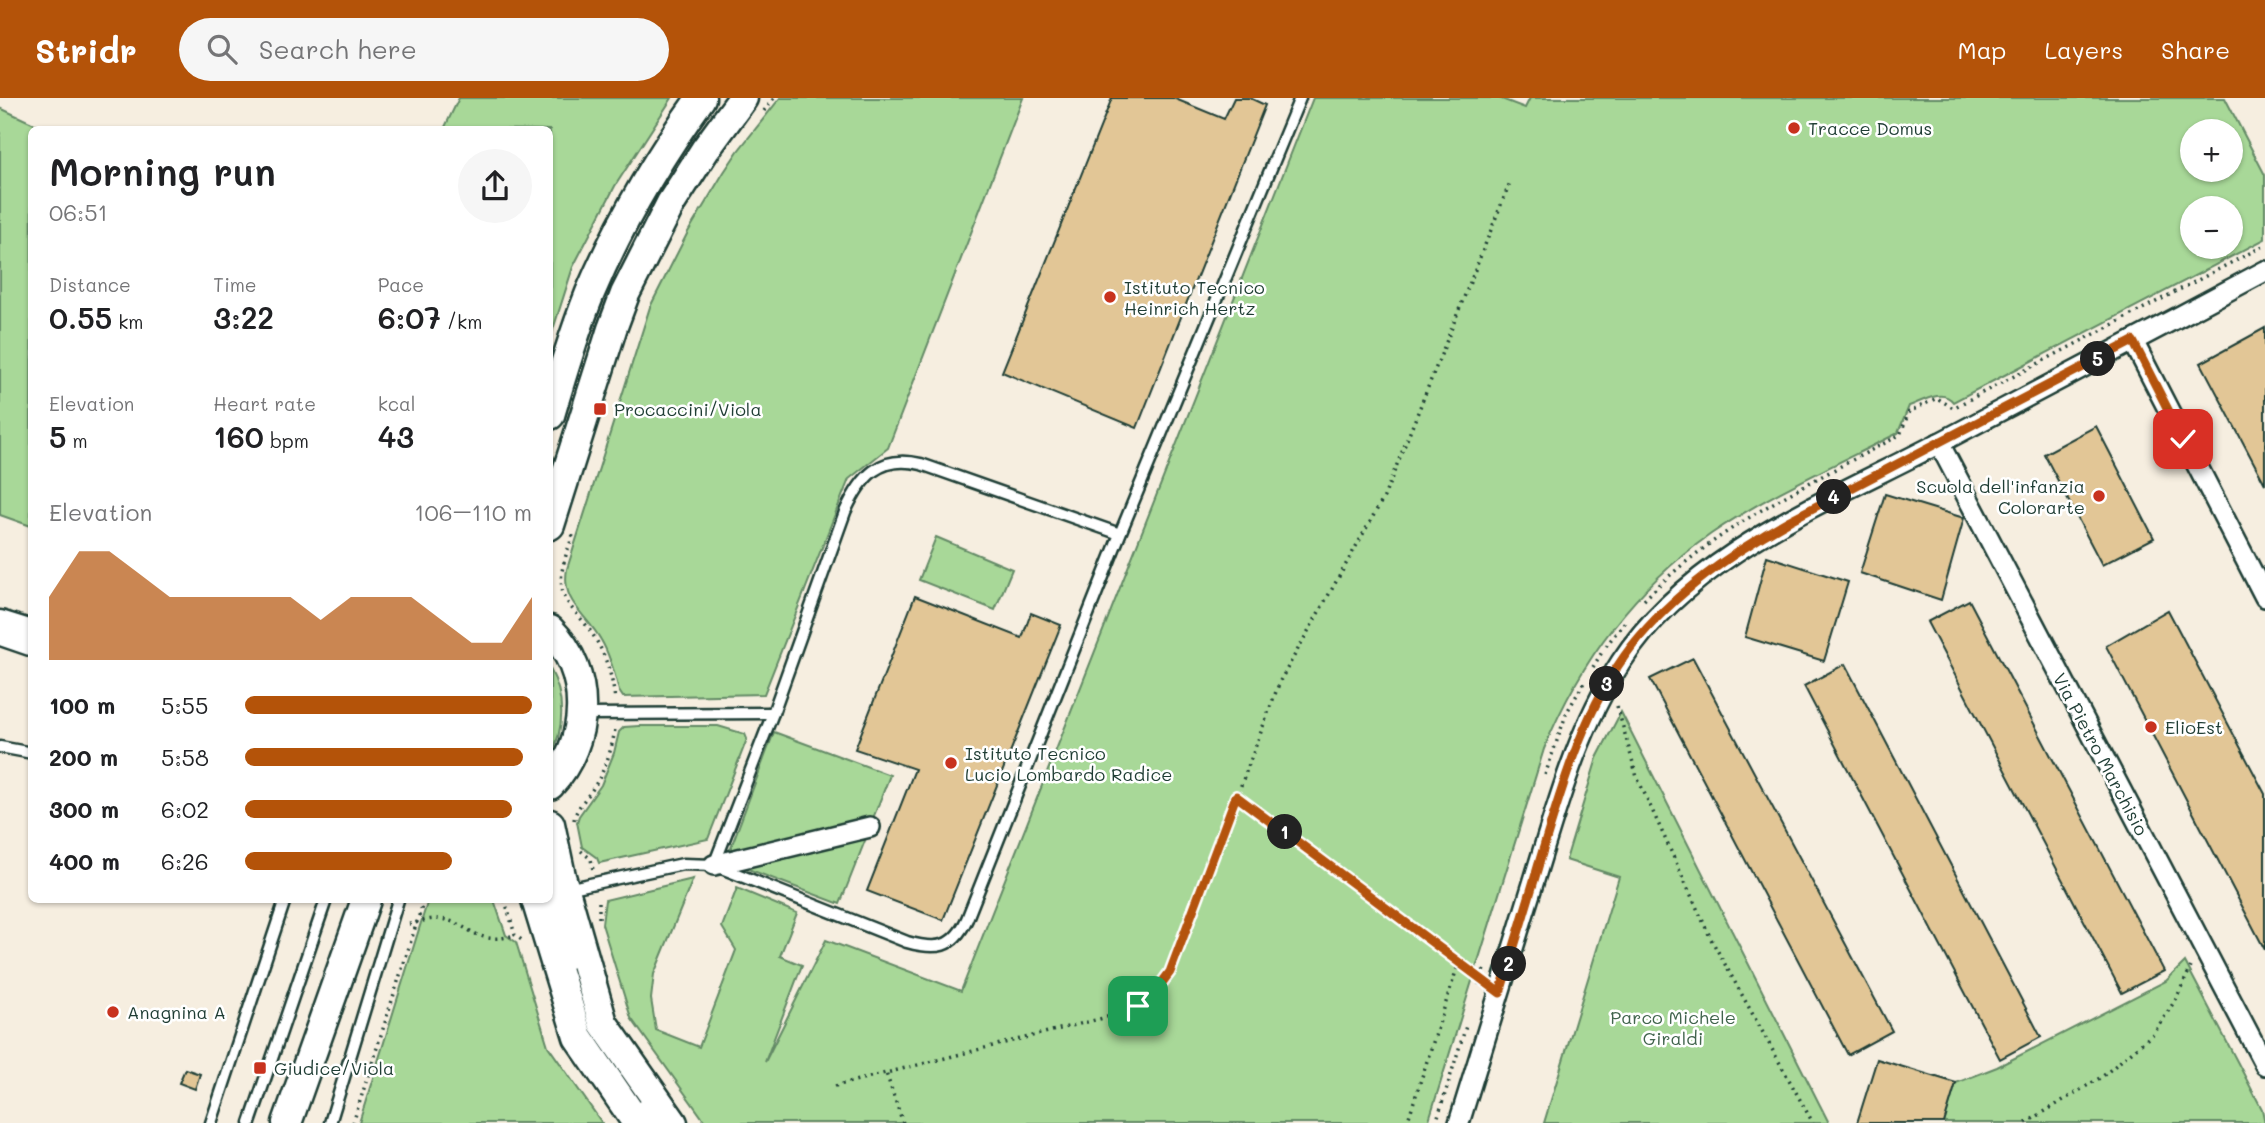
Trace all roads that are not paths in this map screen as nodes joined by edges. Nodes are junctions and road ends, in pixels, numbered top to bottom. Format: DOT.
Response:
graph roads {
  1 [pos="701,98"];
  2 [pos="1300,98"];
  3 [pos="751,108"];
  4 [pos="2265,271"];
  5 [pos="2133,341"];
  6 [pos="553,405"];
  7 [pos="1939,443"];
  8 [pos="563,525"];
  9 [pos="1120,534"];
  10 [pos="2265,597"];
  11 [pos="0,625"];
  12 [pos="28,634"];
  13 [pos="553,634"];
  14 [pos="0,640"];
  15 [pos="28,650"];
  16 [pos="773,713"];
  17 [pos="582,715"];
  18 [pos="0,747"];
  19 [pos="28,752"];
  20 [pos="553,781"];
  21 [pos="562,825"];
  22 [pos="870,827"];
  23 [pos="714,865"];
  24 [pos="557,891"];
  25 [pos="284,903"];
  26 [pos="325,903"];
  27 [pos="365,903"];
  28 [pos="397,903"];
  29 [pos="527,903"];
  30 [pos="537,903"];
  31 [pos="541,955"];
  32 [pos="572,970"];
  33 [pos="2265,1065"];
  34 [pos="610,1104"];
  35 [pos="654,1117"];
  36 [pos="211,1123"];
  37 [pos="250,1123"];
  38 [pos="288,1123"];
  39 [pos="330,1123"];
  40 [pos="624,1123"];
  41 [pos="1459,1123"];
  1 -- 6 [label="street"];
  2 -- 9 [label="lane"];
  3 -- 8 [label="street"];
  4 -- 5 [label="street"];
  5 -- 7 [label="street"];
  5 -- 10 [label="street"];
  7 -- 33 [label="street, Via Pietro Marchisio"];
  7 -- 41 [label="street"];
  9 -- 16 [label="lane"];
  9 -- 23 [label="lane"];
  11 -- 12 [label="street"];
  13 -- 17 [label="street"];
  14 -- 15 [label="lane"];
  16 -- 17 [label="lane"];
  16 -- 23 [label="lane"];
  17 -- 20 [label="street"];
  18 -- 19 [label="lane"];
  21 -- 24 [label="street"];
  22 -- 23 [label="street"];
  23 -- 24 [label="lane"];
  24 -- 32 [label="lane"];
  24 -- 35 [label="street"];
  25 -- 36 [label="lane"];
  26 -- 37 [label="lane"];
  27 -- 38 [label="street"];
  28 -- 39 [label="lane"];
  29 -- 31 [label="lane"];
  30 -- 35 [label="street"];
  34 -- 40 [label="lane"];
}
